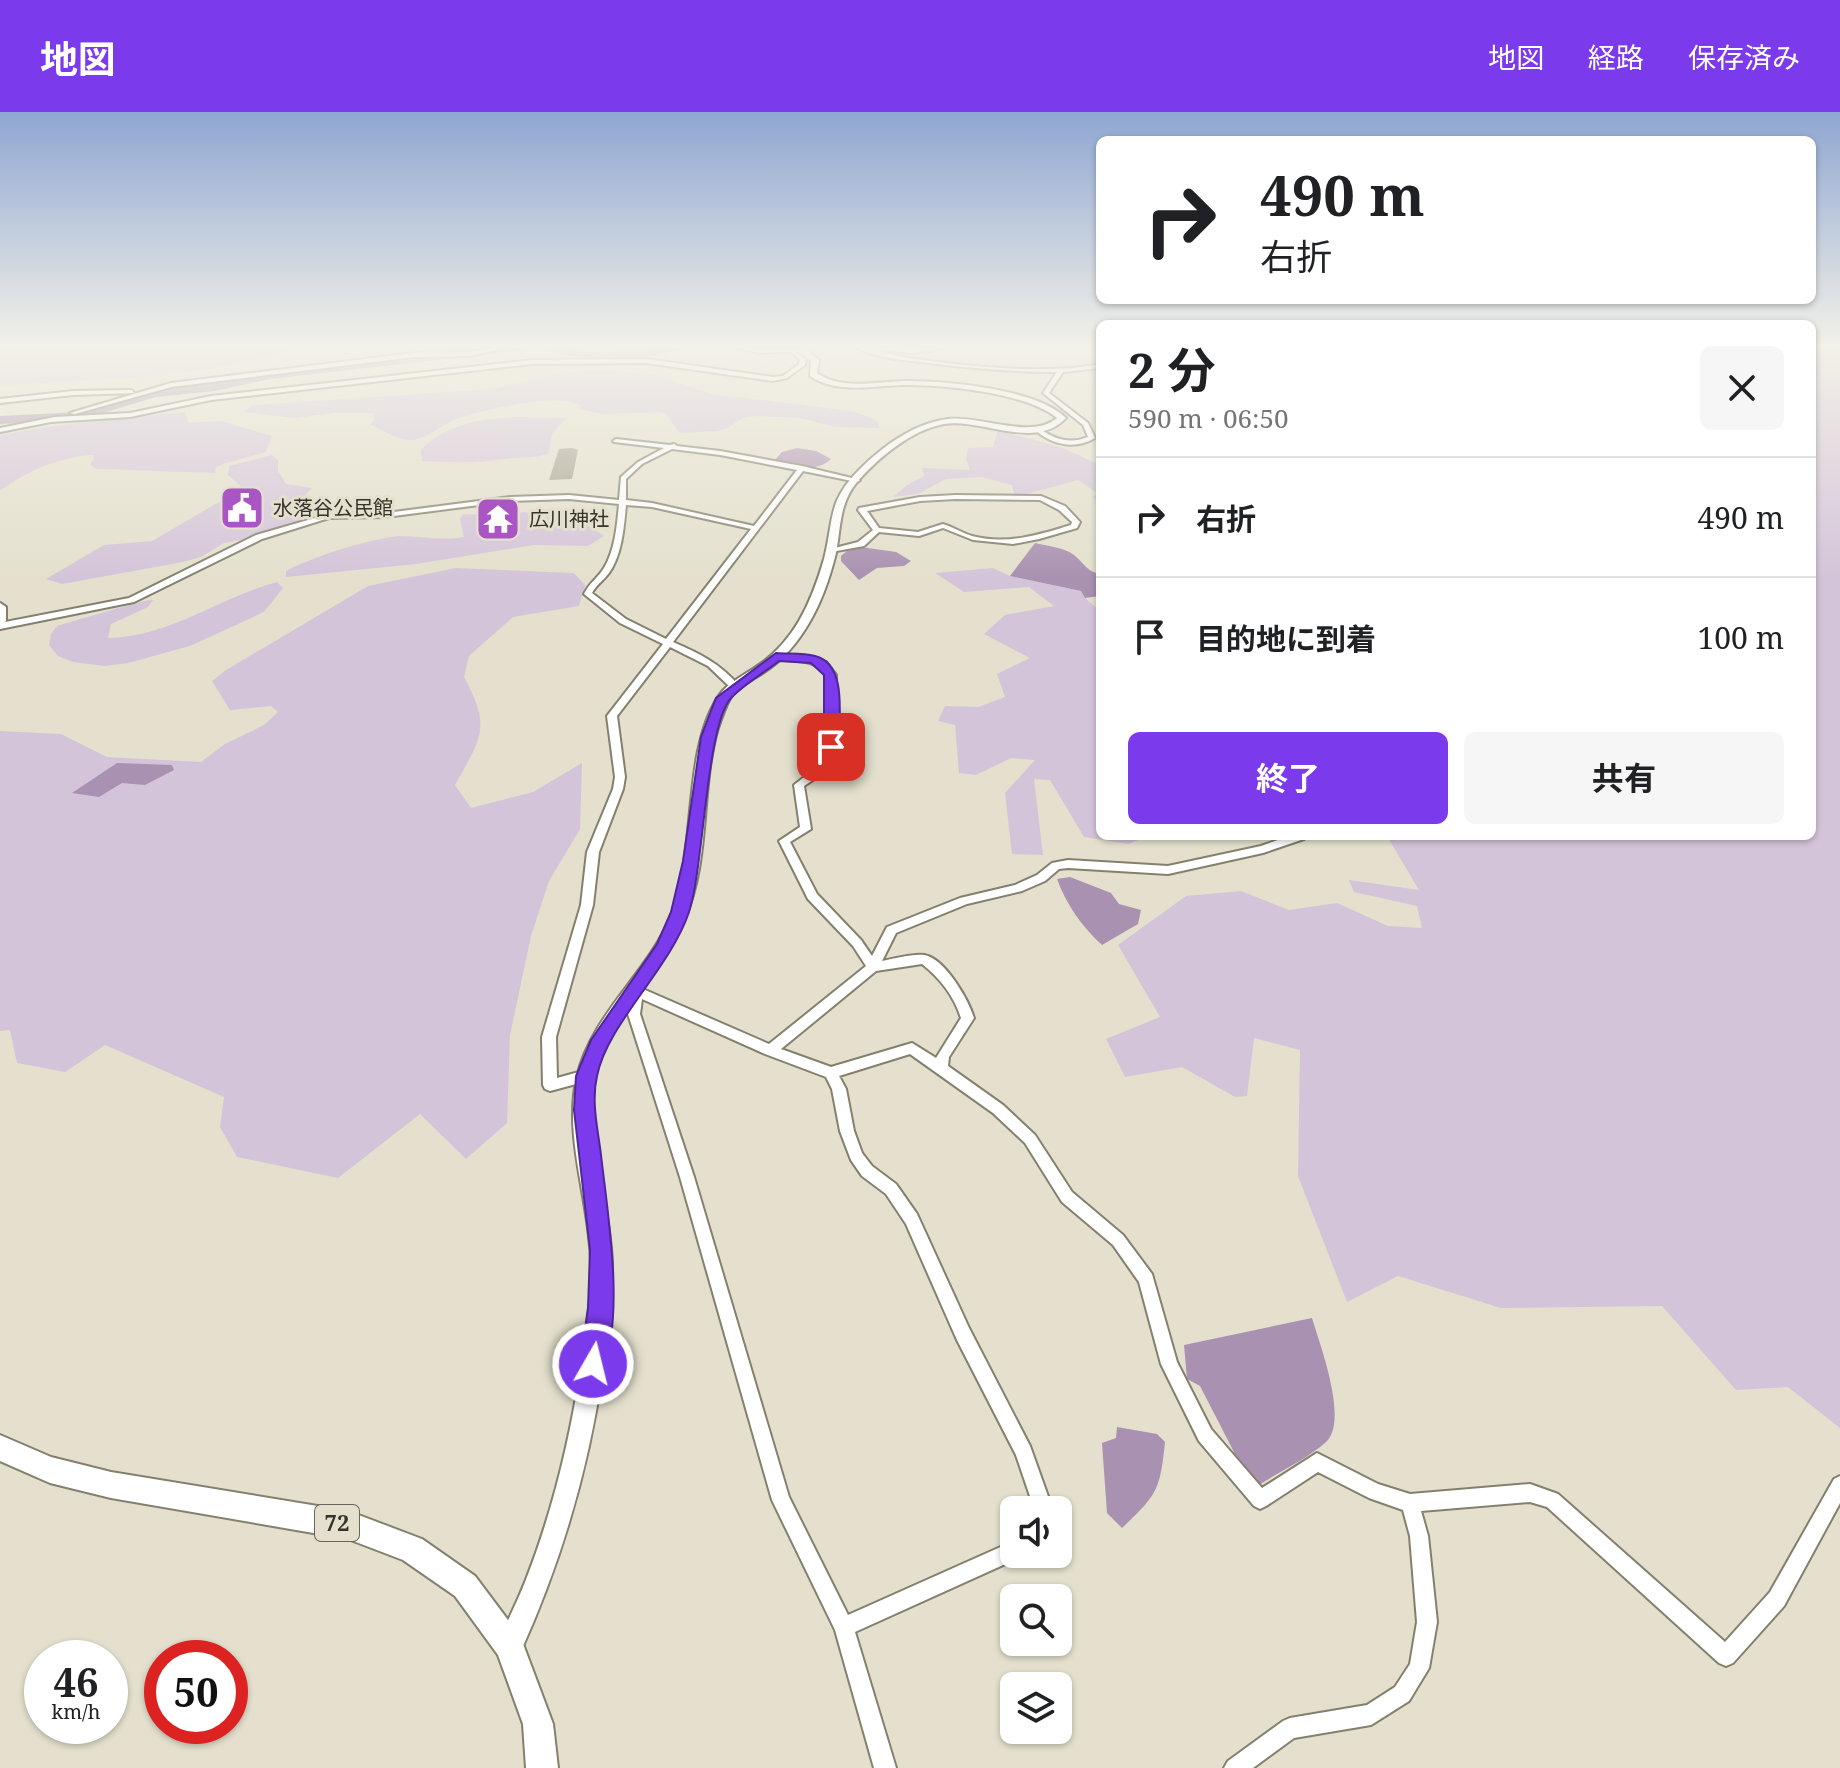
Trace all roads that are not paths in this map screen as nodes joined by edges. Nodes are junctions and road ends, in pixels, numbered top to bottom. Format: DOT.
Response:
graph roads {
  1 [pos="27,424"];
  2 [pos="933,424"];
  3 [pos="993,424"];
  4 [pos="1057,424"];
  5 [pos="1086,424"];
  6 [pos="0,430"];
  7 [pos="1038,430"];
  8 [pos="616,441"];
  9 [pos="674,446"];
  10 [pos="802,468"];
  11 [pos="857,480"];
  12 [pos="624,501"];
  13 [pos="755,528"];
  14 [pos="877,530"];
  15 [pos="831,550"];
  16 [pos="0,607"];
  17 [pos="0,623"];
  18 [pos="670,644"];
  19 [pos="776,657"];
  20 [pos="734,686"];
  21 [pos="1289,840"];
  22 [pos="873,967"];
  23 [pos="636,991"];
  24 [pos="770,1050"];
  25 [pos="941,1070"];
  26 [pos="831,1073"];
  27 [pos="586,1076"];
  28 [pos="0,1448"];
  29 [pos="1840,1485"];
  30 [pos="1039,1496"];
  31 [pos="1410,1503"];
  32 [pos="1000,1556"];
  33 [pos="844,1627"];
  34 [pos="510,1646"];
  35 [pos="542,1768"];
  36 [pos="885,1768"];
  37 [pos="1235,1768"];
  1 -- 6 [label="street"];
  2 -- 11 [label="main road"];
  3 -- 7 [label="main road"];
  4 -- 7 [label="main road"];
  5 -- 7 [label="street"];
  8 -- 9 [label="street"];
  9 -- 10 [label="street"];
  9 -- 12 [label="street"];
  10 -- 11 [label="street"];
  10 -- 13 [label="street"];
  11 -- 15 [label="main road"];
  12 -- 13 [label="street"];
  12 -- 17 [label="street"];
  12 -- 18 [label="street"];
  13 -- 18 [label="street"];
  14 -- 14 [label="street"];
  14 -- 15 [label="street"];
  15 -- 19 [label="main road"];
  16 -- 17 [label="main road"];
  18 -- 20 [label="street"];
  18 -- 27 [label="street"];
  19 -- 20 [label="main road"];
  19 -- 22 [label="street"];
  20 -- 23 [label="main road"];
  21 -- 22 [label="street"];
  22 -- 24 [label="street"];
  22 -- 25 [label="street"];
  23 -- 24 [label="street"];
  23 -- 27 [label="main road"];
  23 -- 33 [label="street"];
  24 -- 26 [label="street"];
  25 -- 26 [label="street"];
  25 -- 31 [label="street"];
  26 -- 30 [label="street"];
  27 -- 34 [label="main road"];
  28 -- 34 [label="main road, 72"];
  29 -- 31 [label="street"];
  31 -- 37 [label="street"];
  32 -- 33 [label="street"];
  33 -- 36 [label="street"];
  34 -- 35 [label="main road, 72"];
}
